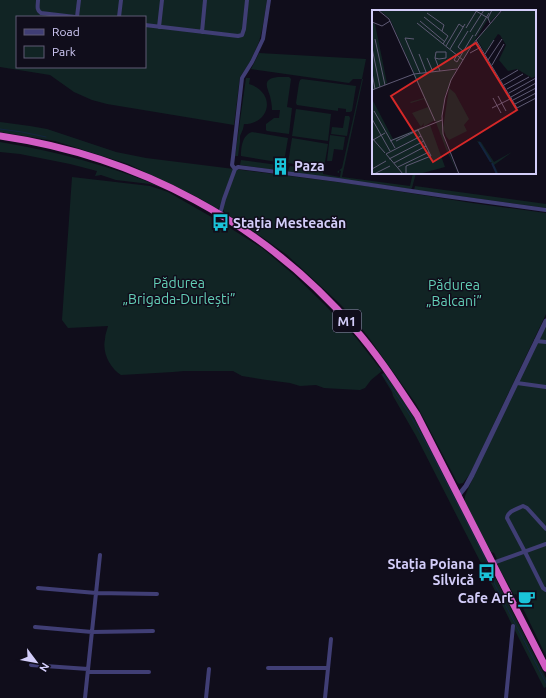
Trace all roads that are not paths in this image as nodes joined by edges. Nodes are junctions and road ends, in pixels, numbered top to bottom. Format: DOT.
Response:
graph roads {
  1 [pos="38,0"];
  2 [pos="79,0"];
  3 [pos="121,0"];
  4 [pos="162,0"];
  5 [pos="205,0"];
  6 [pos="247,0"];
  7 [pos="270,0"];
  8 [pos="67,16"];
  9 [pos="76,16"];
  10 [pos="119,16"];
  11 [pos="146,25"];
  12 [pos="160,27"];
  13 [pos="202,32"];
  14 [pos="0,136"];
  15 [pos="236,169"];
  16 [pos="546,210"];
  17 [pos="220,214"];
  18 [pos="546,321"];
  19 [pos="536,341"];
  20 [pos="546,342"];
  21 [pos="517,383"];
  22 [pos="546,387"];
  23 [pos="458,496"];
  24 [pos="546,529"];
  25 [pos="546,544"];
  26 [pos="525,552"];
  27 [pos="100,555"];
  28 [pos="493,563"];
  29 [pos="38,588"];
  30 [pos="546,590"];
  31 [pos="96,593"];
  32 [pos="157,594"];
  33 [pos="513,626"];
  34 [pos="35,627"];
  35 [pos="153,631"];
  36 [pos="92,632"];
  37 [pos="331,639"];
  38 [pos="31,665"];
  39 [pos="268,668"];
  40 [pos="328,668"];
  41 [pos="546,668"];
  42 [pos="88,670"];
  43 [pos="209,670"];
  44 [pos="149,672"];
  45 [pos="85,698"];
  46 [pos="206,698"];
  47 [pos="325,698"];
  48 [pos="506,698"];
  1 -- 8 [label="street"];
  2 -- 9 [label="street"];
  3 -- 10 [label="street"];
  4 -- 12 [label="street"];
  5 -- 13 [label="street"];
  6 -- 13 [label="street"];
  7 -- 15 [label="street"];
  11 -- 12 [label="street"];
  12 -- 13 [label="street"];
  14 -- 17 [label="highway, M1"];
  15 -- 16 [label="street"];
  15 -- 17 [label="street"];
  17 -- 23 [label="highway, M1"];
  18 -- 19 [label="street"];
  19 -- 20 [label="street"];
  19 -- 21 [label="street"];
  21 -- 22 [label="street"];
  21 -- 23 [label="street"];
  23 -- 28 [label="highway, M1"];
  24 -- 26 [label="street"];
  25 -- 26 [label="street"];
  26 -- 28 [label="street"];
  26 -- 30 [label="street"];
  27 -- 31 [label="street"];
  28 -- 41 [label="highway, M1"];
  29 -- 31 [label="street"];
  31 -- 32 [label="street"];
  31 -- 36 [label="street"];
  33 -- 48 [label="street"];
  34 -- 36 [label="street"];
  35 -- 36 [label="street"];
  36 -- 42 [label="street"];
  37 -- 40 [label="street"];
  38 -- 42 [label="street"];
  39 -- 40 [label="street"];
  40 -- 47 [label="street"];
  42 -- 44 [label="street"];
  42 -- 45 [label="street"];
  43 -- 46 [label="street"];
}
